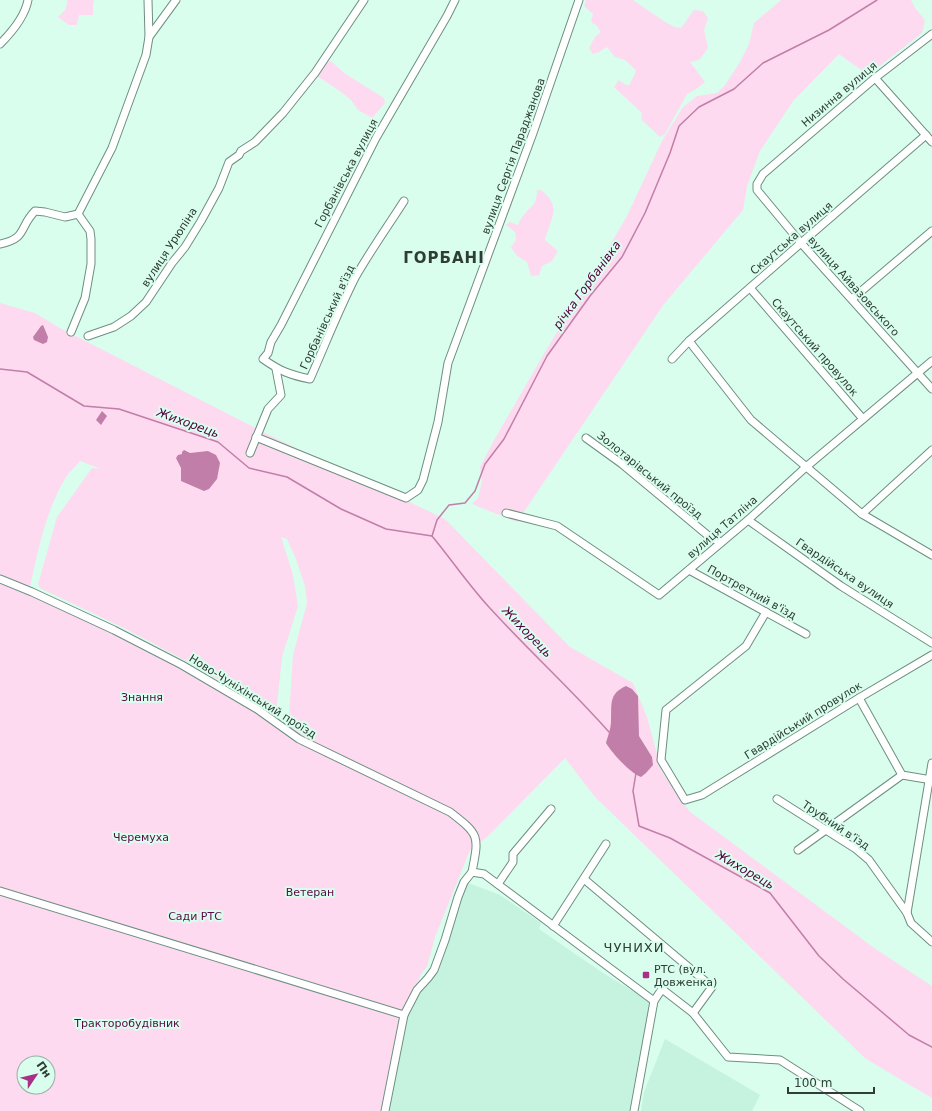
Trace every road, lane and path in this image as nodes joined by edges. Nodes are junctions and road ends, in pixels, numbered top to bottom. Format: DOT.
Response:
graph roads {
  1 [pos="28,0"];
  2 [pos="148,0"];
  3 [pos="176,0"];
  4 [pos="364,0"];
  5 [pos="455,0"];
  6 [pos="579,0"];
  7 [pos="932,34"];
  8 [pos="149,37"];
  9 [pos="0,44"];
  10 [pos="875,78"];
  11 [pos="926,135"];
  12 [pos="932,142"];
  13 [pos="763,174"];
  14 [pos="404,201"];
  15 [pos="78,214"];
  16 [pos="932,231"];
  17 [pos="801,243"];
  18 [pos="0,244"];
  19 [pos="750,288"];
  20 [pos="852,299"];
  21 [pos="71,332"];
  22 [pos="88,336"];
  23 [pos="690,341"];
  24 [pos="263,359"];
  25 [pos="672,359"];
  26 [pos="932,361"];
  27 [pos="276,369"];
  28 [pos="917,374"];
  29 [pos="932,389"];
  30 [pos="863,420"];
  31 [pos="256,438"];
  32 [pos="586,438"];
  33 [pos="932,450"];
  34 [pos="250,452"];
  35 [pos="806,467"];
  36 [pos="506,513"];
  37 [pos="862,514"];
  38 [pos="748,520"];
  39 [pos="721,542"];
  40 [pos="932,555"];
  41 [pos="688,570"];
  42 [pos="0,579"];
  43 [pos="766,612"];
  44 [pos="806,634"];
  45 [pos="932,643"];
  46 [pos="932,655"];
  47 [pos="859,698"];
  48 [pos="932,762"];
  49 [pos="902,775"];
  50 [pos="930,779"];
  51 [pos="777,800"];
  52 [pos="551,810"];
  53 [pos="824,830"];
  54 [pos="606,844"];
  55 [pos="798,850"];
  56 [pos="472,872"];
  57 [pos="584,879"];
  58 [pos="498,884"];
  59 [pos="0,891"];
  60 [pos="907,913"];
  61 [pos="554,926"];
  62 [pos="932,942"];
  63 [pos="654,1001"];
  64 [pos="692,1013"];
  65 [pos="404,1015"];
  66 [pos="385,1111"];
  67 [pos="634,1111"];
  68 [pos="860,1111"];
  1 -- 9 [label="street"];
  2 -- 8 [label="street"];
  3 -- 8 [label="street"];
  4 -- 22 [label="street, вулиця Урюпіна"];
  5 -- 24 [label="street, Горбанівська вулиця"];
  6 -- 31 [label="street, вулиця Сергія Параджанова"];
  7 -- 10 [label="street, Низинна вулиця"];
  8 -- 15 [label="street"];
  10 -- 11 [label="street"];
  10 -- 13 [label="street, Низинна вулиця"];
  11 -- 12 [label="street"];
  11 -- 17 [label="street, Скаутська вулиця"];
  13 -- 17 [label="street, вулиця Айвазовського"];
  14 -- 27 [label="street, Горбанівський в'їзд"];
  15 -- 18 [label="street"];
  15 -- 21 [label="street"];
  16 -- 20 [label="street"];
  17 -- 19 [label="street, Скаутська вулиця"];
  17 -- 20 [label="street, вулиця Айвазовського"];
  19 -- 23 [label="street, Скаутська вулиця"];
  19 -- 30 [label="street, Скаутський провулок"];
  20 -- 28 [label="street, вулиця Айвазовського"];
  23 -- 25 [label="street, Скаутська вулиця"];
  23 -- 35 [label="street"];
  24 -- 27 [label="street, Горбанівський в'їзд"];
  26 -- 28 [label="street, вулиця Татліна"];
  27 -- 31 [label="street"];
  28 -- 29 [label="street, вулиця Айвазовського"];
  28 -- 30 [label="street, вулиця Татліна"];
  30 -- 35 [label="street, вулиця Татліна"];
  31 -- 34 [label="street"];
  32 -- 39 [label="street, Золотарівський проїзд"];
  33 -- 37 [label="street"];
  35 -- 37 [label="street"];
  35 -- 38 [label="street, вулиця Татліна"];
  36 -- 41 [label="street, вулиця Татліна"];
  37 -- 40 [label="street"];
  38 -- 39 [label="street, вулиця Татліна"];
  38 -- 45 [label="street, Гвардійська вулиця"];
  39 -- 41 [label="street, вулиця Татліна"];
  41 -- 43 [label="street, Портретний в'їзд"];
  42 -- 56 [label="street, Ново-Чуніхінський проїзд"];
  43 -- 44 [label="street, Портретний в'їзд"];
  43 -- 47 [label="street, Гвардійський провулок"];
  46 -- 47 [label="street, Гвардійський провулок"];
  47 -- 49 [label="street"];
  48 -- 50 [label="street"];
  49 -- 50 [label="street"];
  49 -- 53 [label="street"];
  50 -- 60 [label="street"];
  51 -- 53 [label="street, Трубний в’їзд"];
  52 -- 58 [label="street"];
  53 -- 55 [label="street"];
  53 -- 60 [label="street, Трубний в’їзд"];
  54 -- 57 [label="street"];
  56 -- 58 [label="street"];
  56 -- 65 [label="street"];
  57 -- 61 [label="street"];
  57 -- 64 [label="street"];
  58 -- 61 [label="street"];
  59 -- 65 [label="street"];
  60 -- 62 [label="street, Трубний в’їзд"];
  61 -- 63 [label="street"];
  63 -- 64 [label="street"];
  63 -- 67 [label="street"];
  64 -- 68 [label="street"];
  65 -- 66 [label="street"];
}
